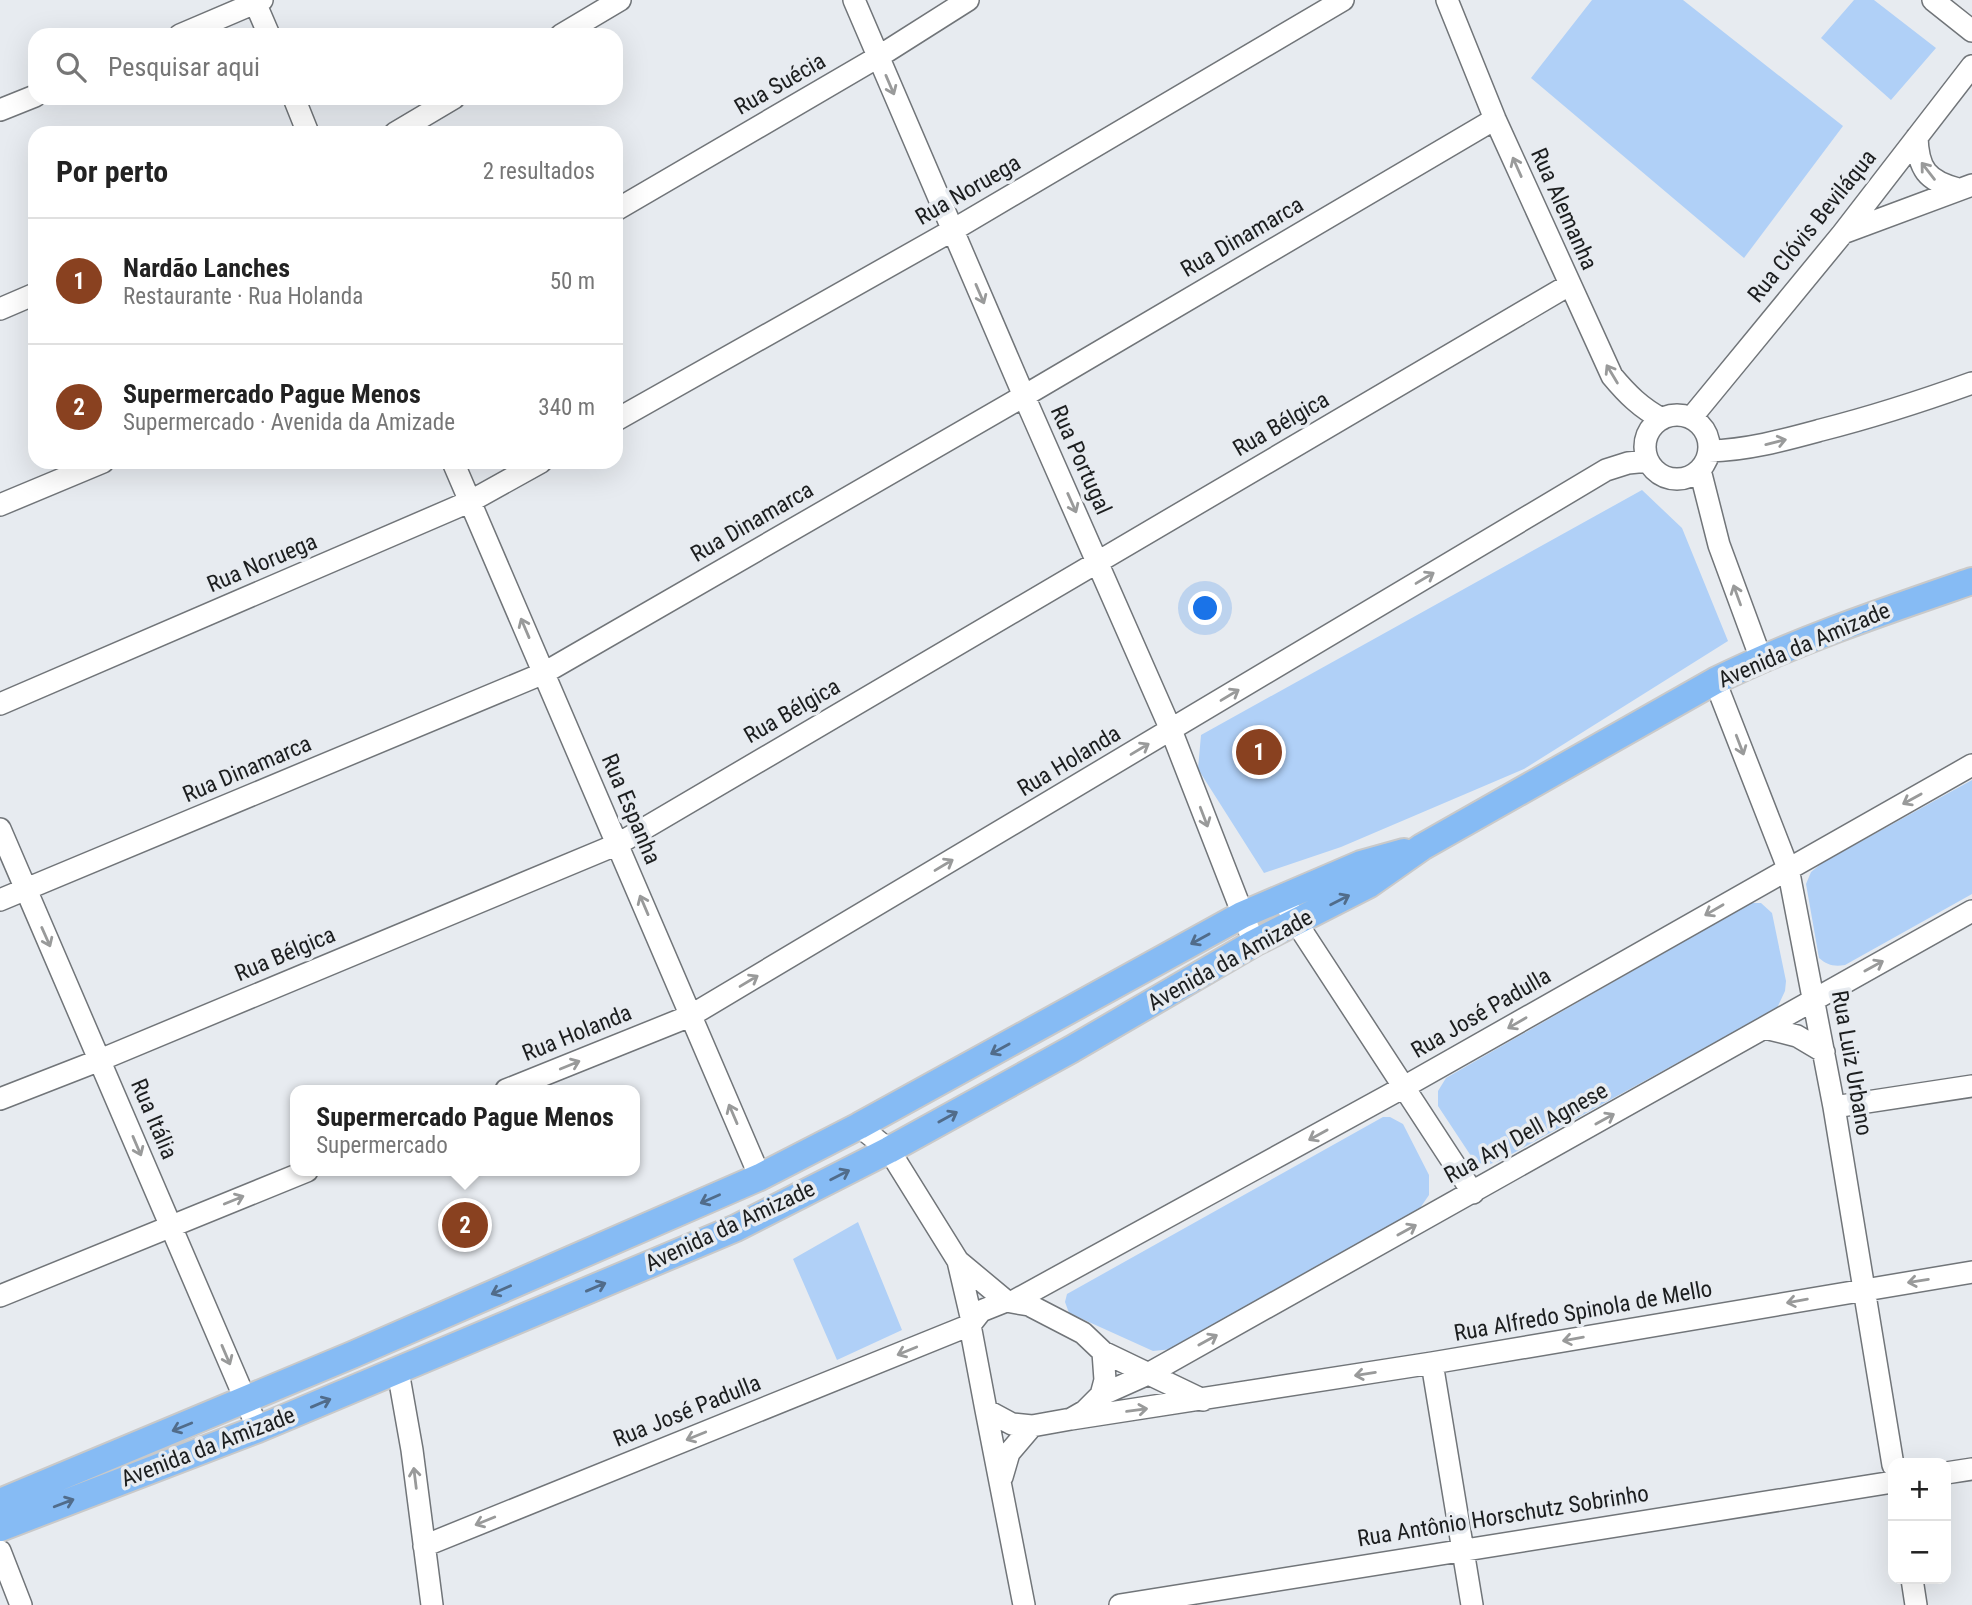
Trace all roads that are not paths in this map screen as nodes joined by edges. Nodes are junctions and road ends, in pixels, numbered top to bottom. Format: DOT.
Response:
graph roads {
  1 [pos="620,0"];
  2 [pos="854,0"];
  3 [pos="968,0"];
  4 [pos="1343,0"];
  5 [pos="1447,0"];
  6 [pos="1933,0"];
  7 [pos="257,1"];
  8 [pos="196,28"];
  9 [pos="267,28"];
  10 [pos="573,28"];
  11 [pos="1972,31"];
  12 [pos="878,57"];
  13 [pos="1972,66"];
  14 [pos="28,99"];
  15 [pos="297,105"];
  16 [pos="442,105"];
  17 [pos="0,110"];
  18 [pos="1495,119"];
  19 [pos="305,126"];
  20 [pos="407,126"];
  21 [pos="1917,137"];
  22 [pos="1965,187"];
  23 [pos="623,206"];
  24 [pos="953,230"];
  25 [pos="1843,233"];
  26 [pos="1569,285"];
  27 [pos="28,297"];
  28 [pos="0,309"];
  29 [pos="1972,383"];
  30 [pos="1024,396"];
  31 [pos="623,416"];
  32 [pos="1691,418"];
  33 [pos="1662,419"];
  34 [pos="1705,460"];
  35 [pos="1648,461"];
  36 [pos="86,469"];
  37 [pos="456,469"];
  38 [pos="529,469"];
  39 [pos="471,502"];
  40 [pos="0,505"];
  41 [pos="1098,561"];
  42 [pos="1972,581"];
  43 [pos="1761,659"];
  44 [pos="544,673"];
  45 [pos="1715,681"];
  46 [pos="0,704"];
  47 [pos="1171,730"];
  48 [pos="1972,765"];
  49 [pos="0,829"];
  50 [pos="618,844"];
  51 [pos="1422,847"];
  52 [pos="1788,868"];
  53 [pos="26,890"];
  54 [pos="1282,897"];
  55 [pos="0,900"];
  56 [pos="1972,911"];
  57 [pos="1242,915"];
  58 [pos="1296,922"];
  59 [pos="1254,943"];
  60 [pos="1814,999"];
  61 [pos="690,1016"];
  62 [pos="1765,1028"];
  63 [pos="1824,1052"];
  64 [pos="100,1060"];
  65 [pos="518,1085"];
  66 [pos="1972,1086"];
  67 [pos="1405,1087"];
  68 [pos="0,1099"];
  69 [pos="1834,1107"];
  70 [pos="859,1126"];
  71 [pos="889,1150"];
  72 [pos="295,1176"];
  73 [pos="760,1177"];
  74 [pos="1473,1193"];
  75 [pos="171,1226"];
  76 [pos="736,1228"];
  77 [pos="958,1261"];
  78 [pos="1972,1272"];
  79 [pos="1864,1289"];
  80 [pos="0,1296"];
  81 [pos="1010,1301"];
  82 [pos="971,1323"];
  83 [pos="1102,1352"];
  84 [pos="1432,1363"];
  85 [pos="398,1371"];
  86 [pos="1148,1374"];
  87 [pos="1101,1395"];
  88 [pos="1203,1400"];
  89 [pos="245,1401"];
  90 [pos="986,1410"];
  91 [pos="1071,1419"];
  92 [pos="1032,1426"];
  93 [pos="258,1429"];
  94 [pos="1892,1458"];
  95 [pos="1972,1469"];
  96 [pos="1951,1472"];
  97 [pos="1001,1479"];
  98 [pos="1888,1483"];
  99 [pos="0,1502"];
  100 [pos="0,1528"];
  101 [pos="424,1546"];
  102 [pos="1462,1549"];
  103 [pos="0,1551"];
  104 [pos="1913,1584"];
  105 [pos="21,1605"];
  106 [pos="432,1605"];
  107 [pos="1024,1605"];
  108 [pos="1121,1605"];
  109 [pos="1472,1605"];
  110 [pos="1916,1605"];
  1 -- 10 [label="street"];
  2 -- 12 [label="street, Rua Portugal"];
  3 -- 12 [label="street, Rua Suécia"];
  4 -- 24 [label="street, Rua Noruega"];
  5 -- 18 [label="street, Rua Alemanha"];
  6 -- 11 [label="street"];
  7 -- 8 [label="street"];
  7 -- 9 [label="street"];
  12 -- 23 [label="street, Rua Suécia"];
  12 -- 24 [label="street, Rua Portugal, one-way"];
  13 -- 21 [label="street, Rua Clóvis Beviláqua"];
  14 -- 17 [label="street"];
  15 -- 19 [label="street"];
  16 -- 20 [label="street"];
  26 -- 18 [label="street, Rua Alemanha, one-way"];
  18 -- 30 [label="street, Rua Dinamarca"];
  22 -- 21 [label="street, one-way"];
  21 -- 25 [label="street, Rua Clóvis Beviláqua"];
  22 -- 25 [label="street"];
  24 -- 30 [label="street, Rua Portugal, one-way"];
  24 -- 31 [label="street, Rua Noruega"];
  25 -- 32 [label="street, Rua Clóvis Beviláqua"];
  33 -- 26 [label="street, Rua Alemanha, one-way"];
  26 -- 41 [label="street, Rua Bélgica"];
  27 -- 28 [label="street"];
  34 -- 29 [label="street, one-way"];
  30 -- 41 [label="street, Rua Portugal, one-way"];
  30 -- 44 [label="street, Rua Dinamarca"];
  32 -- 33 [label="street"];
  32 -- 34 [label="street"];
  33 -- 35 [label="street"];
  34 -- 35 [label="street"];
  43 -- 34 [label="street, one-way"];
  47 -- 35 [label="street, Rua Holanda, one-way"];
  36 -- 40 [label="street"];
  37 -- 39 [label="street, Rua Espanha"];
  38 -- 39 [label="street, Rua Noruega"];
  44 -- 39 [label="street, Rua Espanha, one-way"];
  39 -- 46 [label="street, Rua Noruega"];
  41 -- 47 [label="street, Rua Portugal"];
  41 -- 50 [label="street, Rua Bélgica"];
  42 -- 43 [label="main road, Avenida da Amizade"];
  43 -- 45 [label="main road, Avenida da Amizade"];
  44 -- 50 [label="street, Rua Espanha"];
  44 -- 53 [label="street, Rua Dinamarca"];
  45 -- 51 [label="main road, Avenida da Amizade"];
  45 -- 52 [label="street, Rua Luiz Urbano, one-way"];
  47 -- 57 [label="street, Rua Portugal, one-way"];
  61 -- 47 [label="street, Rua Holanda, one-way"];
  48 -- 52 [label="street, Rua José Padulla, one-way"];
  49 -- 53 [label="street, Rua Itália"];
  61 -- 50 [label="street, Rua Espanha, one-way"];
  50 -- 64 [label="street, Rua Bélgica"];
  51 -- 54 [label="main road, Avenida da Amizade"];
  58 -- 51 [label="main road, Avenida da Amizade, one-way"];
  52 -- 60 [label="street, Rua Luiz Urbano"];
  52 -- 67 [label="street, Rua José Padulla, one-way"];
  53 -- 55 [label="street, Rua Dinamarca"];
  53 -- 64 [label="street, Rua Itália, one-way"];
  54 -- 57 [label="main road, Avenida da Amizade"];
  54 -- 58 [label="street"];
  60 -- 56 [label="street, Rua Ary Dell Agnese, one-way"];
  57 -- 59 [label="street, Rua Portugal"];
  57 -- 70 [label="main road, Avenida da Amizade, one-way"];
  58 -- 59 [label="main road, Avenida da Amizade"];
  58 -- 67 [label="street"];
  71 -- 59 [label="main road, Avenida da Amizade, one-way"];
  60 -- 62 [label="street, Rua Ary Dell Agnese"];
  60 -- 63 [label="street, Rua Luiz Urbano"];
  65 -- 61 [label="street, Rua Holanda, one-way"];
  73 -- 61 [label="street, Rua Espanha, one-way"];
  62 -- 63 [label="street"];
  74 -- 62 [label="street, Rua Ary Dell Agnese, one-way"];
  63 -- 69 [label="street, Rua Luiz Urbano"];
  64 -- 68 [label="street, Rua Bélgica"];
  64 -- 75 [label="street, Rua Itália, one-way"];
  66 -- 69 [label="street"];
  67 -- 74 [label="street"];
  67 -- 81 [label="street, Rua José Padulla, one-way"];
  69 -- 79 [label="street, Rua Luiz Urbano"];
  70 -- 71 [label="street"];
  70 -- 73 [label="main road, Avenida da Amizade"];
  76 -- 71 [label="main road, Avenida da Amizade, one-way"];
  71 -- 77 [label="street"];
  75 -- 72 [label="street, one-way"];
  73 -- 76 [label="main road"];
  73 -- 89 [label="main road, Avenida da Amizade, one-way"];
  86 -- 74 [label="street, Rua Ary Dell Agnese, one-way"];
  75 -- 80 [label="street"];
  75 -- 89 [label="street, Rua Itália, one-way"];
  85 -- 76 [label="main road, Avenida da Amizade, one-way"];
  77 -- 81 [label="street"];
  77 -- 82 [label="street"];
  78 -- 79 [label="street, Rua Alfredo Spinola de Mello, one-way"];
  79 -- 84 [label="street, Rua Alfredo Spinola de Mello, one-way"];
  79 -- 94 [label="street, Rua Luiz Urbano"];
  81 -- 82 [label="street"];
  81 -- 83 [label="street"];
  82 -- 90 [label="street"];
  82 -- 101 [label="street, Rua José Padulla, one-way"];
  83 -- 86 [label="street"];
  83 -- 87 [label="street"];
  84 -- 88 [label="street, Rua Alfredo Spinola de Mello, one-way"];
  84 -- 102 [label="street"];
  93 -- 85 [label="main road, Avenida da Amizade, one-way"];
  101 -- 85 [label="street, one-way"];
  86 -- 87 [label="street, Rua Ary Dell Agnese"];
  86 -- 88 [label="street"];
  87 -- 91 [label="street"];
  91 -- 88 [label="street, Rua Alfredo Spinola de Mello, one-way"];
  89 -- 93 [label="street, Rua Itália"];
  89 -- 99 [label="main road, Avenida da Amizade, one-way"];
  90 -- 92 [label="street"];
  90 -- 97 [label="street"];
  91 -- 92 [label="street"];
  92 -- 97 [label="street"];
  100 -- 93 [label="main road, Avenida da Amizade, one-way"];
  95 -- 96 [label="street"];
  97 -- 107 [label="street"];
  98 -- 102 [label="street, Rua Antônio Horschutz Sobrinho"];
  101 -- 106 [label="street"];
  102 -- 108 [label="street, Rua Antônio Horschutz Sobrinho"];
  102 -- 109 [label="street"];
  103 -- 105 [label="street"];
  104 -- 110 [label="street"];
}
